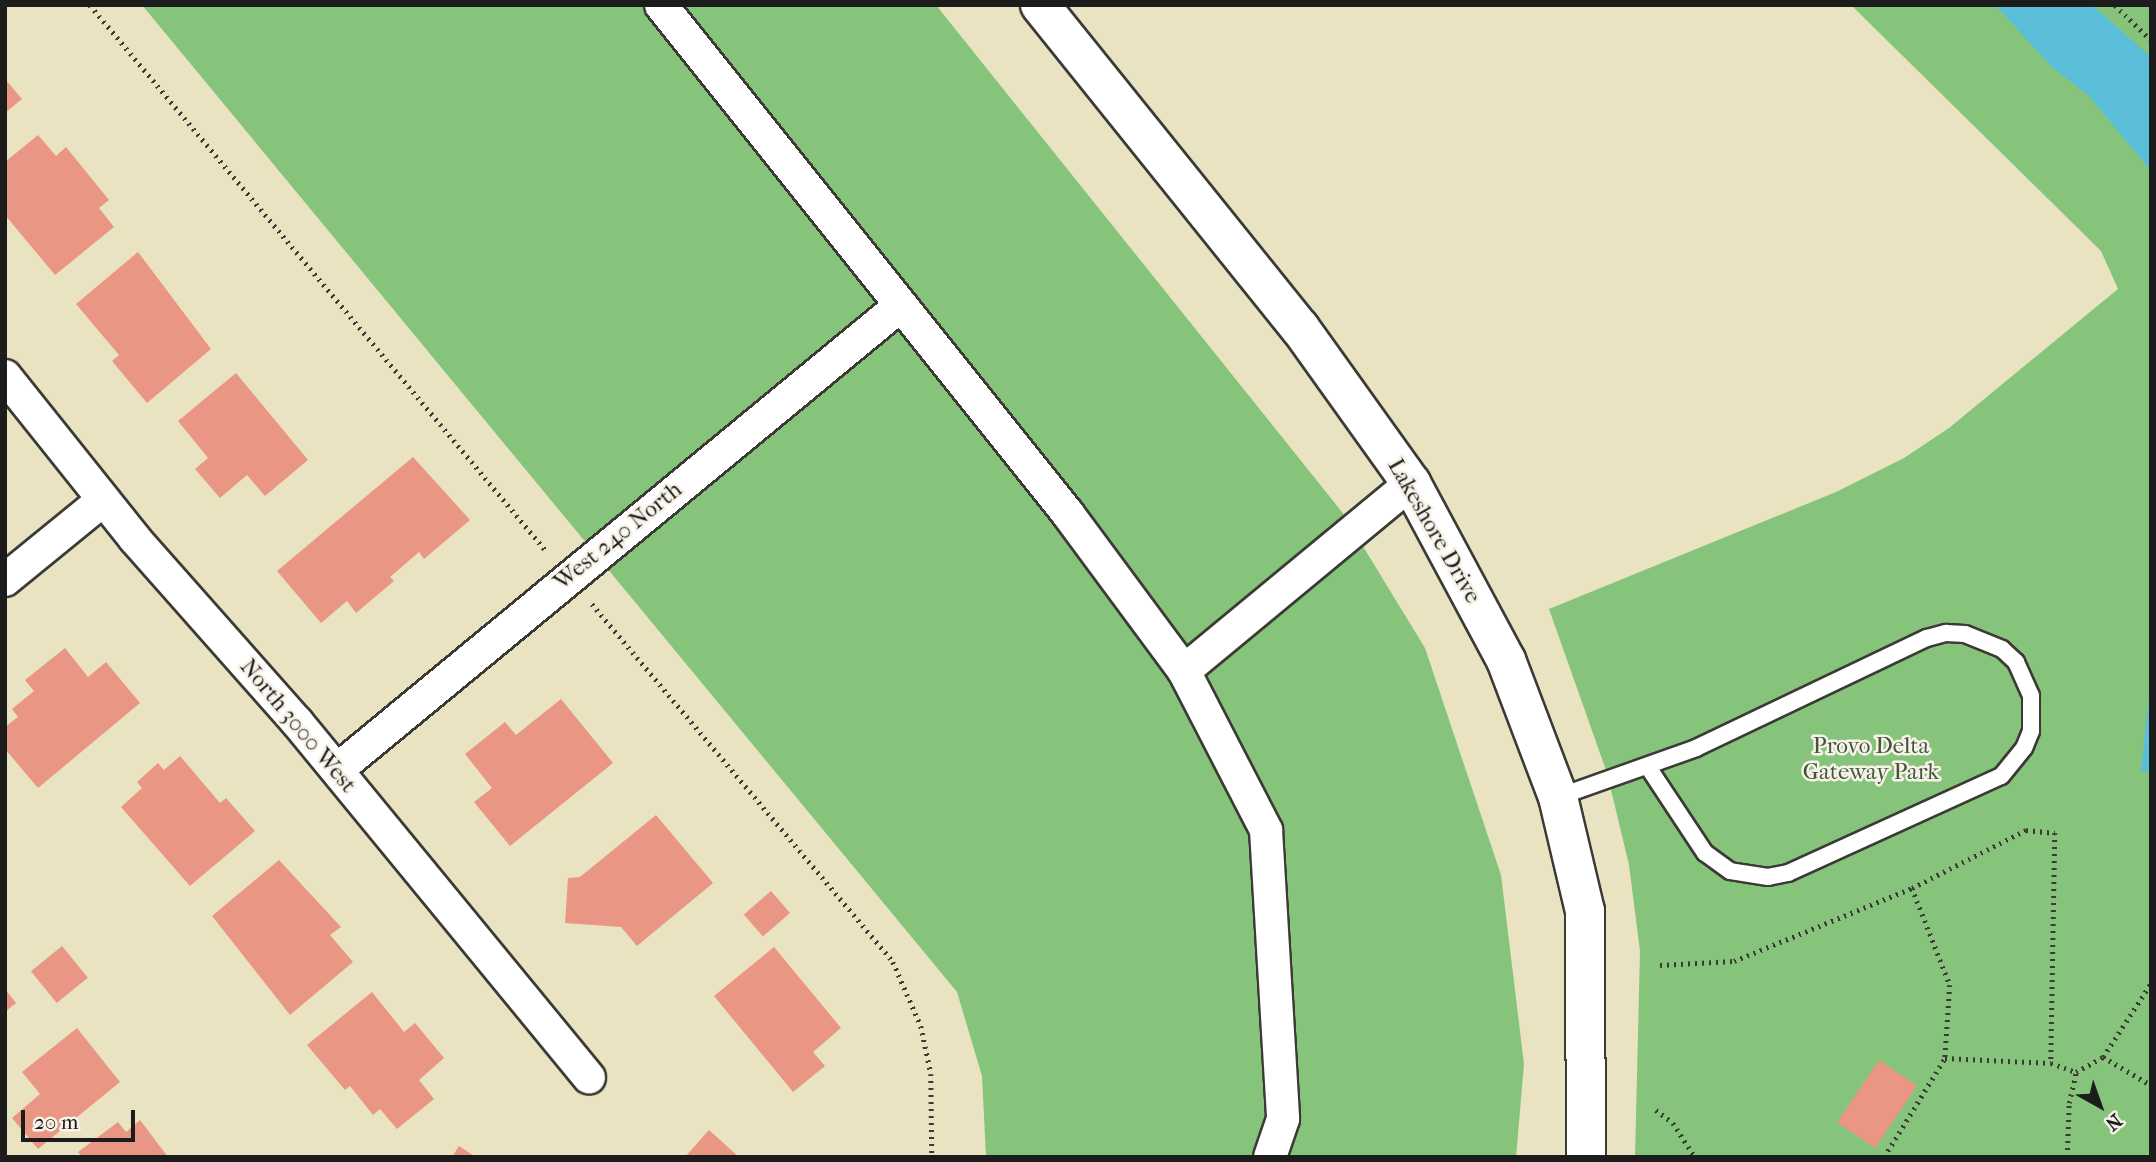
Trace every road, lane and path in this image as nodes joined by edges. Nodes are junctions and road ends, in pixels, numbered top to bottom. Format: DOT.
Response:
graph roads {
  1 [pos="661,5"];
  2 [pos="1040,5"];
  3 [pos="2115,5"];
  4 [pos="2151,40"];
  5 [pos="901,305"];
  6 [pos="5,376"];
  7 [pos="1411,483"];
  8 [pos="103,500"];
  9 [pos="5,580"];
  10 [pos="1184,671"];
  11 [pos="1648,767"];
  12 [pos="337,770"];
  13 [pos="1558,797"];
  14 [pos="1912,888"];
  15 [pos="1660,965"];
  16 [pos="2151,983"];
  17 [pos="2103,1057"];
  18 [pos="1945,1058"];
  19 [pos="2051,1063"];
  20 [pos="2076,1072"];
  21 [pos="589,1078"];
  22 [pos="2151,1085"];
  23 [pos="1656,1110"];
  24 [pos="1270,1157"];
  25 [pos="1586,1157"];
  26 [pos="1695,1157"];
  27 [pos="1884,1157"];
  28 [pos="2067,1157"];
  1 -- 5 [label="street"];
  2 -- 7 [label="street, Lakeshore Drive"];
  3 -- 4 [label="path"];
  5 -- 10 [label="street"];
  5 -- 12 [label="street, West 240 North"];
  6 -- 8 [label="street, North 3000 West"];
  7 -- 10 [label="street"];
  7 -- 13 [label="street, Lakeshore Drive"];
  8 -- 9 [label="street"];
  8 -- 12 [label="street, North 3000 West"];
  10 -- 24 [label="street"];
  11 -- 11 [label="lane"];
  11 -- 13 [label="lane"];
  12 -- 21 [label="street, North 3000 West"];
  13 -- 25 [label="street, Lakeshore Drive"];
  14 -- 15 [label="path"];
  14 -- 18 [label="path"];
  14 -- 19 [label="path"];
  16 -- 17 [label="path"];
  17 -- 20 [label="path"];
  17 -- 22 [label="path"];
  18 -- 19 [label="path"];
  18 -- 27 [label="path"];
  19 -- 20 [label="path"];
  20 -- 28 [label="path"];
  23 -- 26 [label="path"];
}
